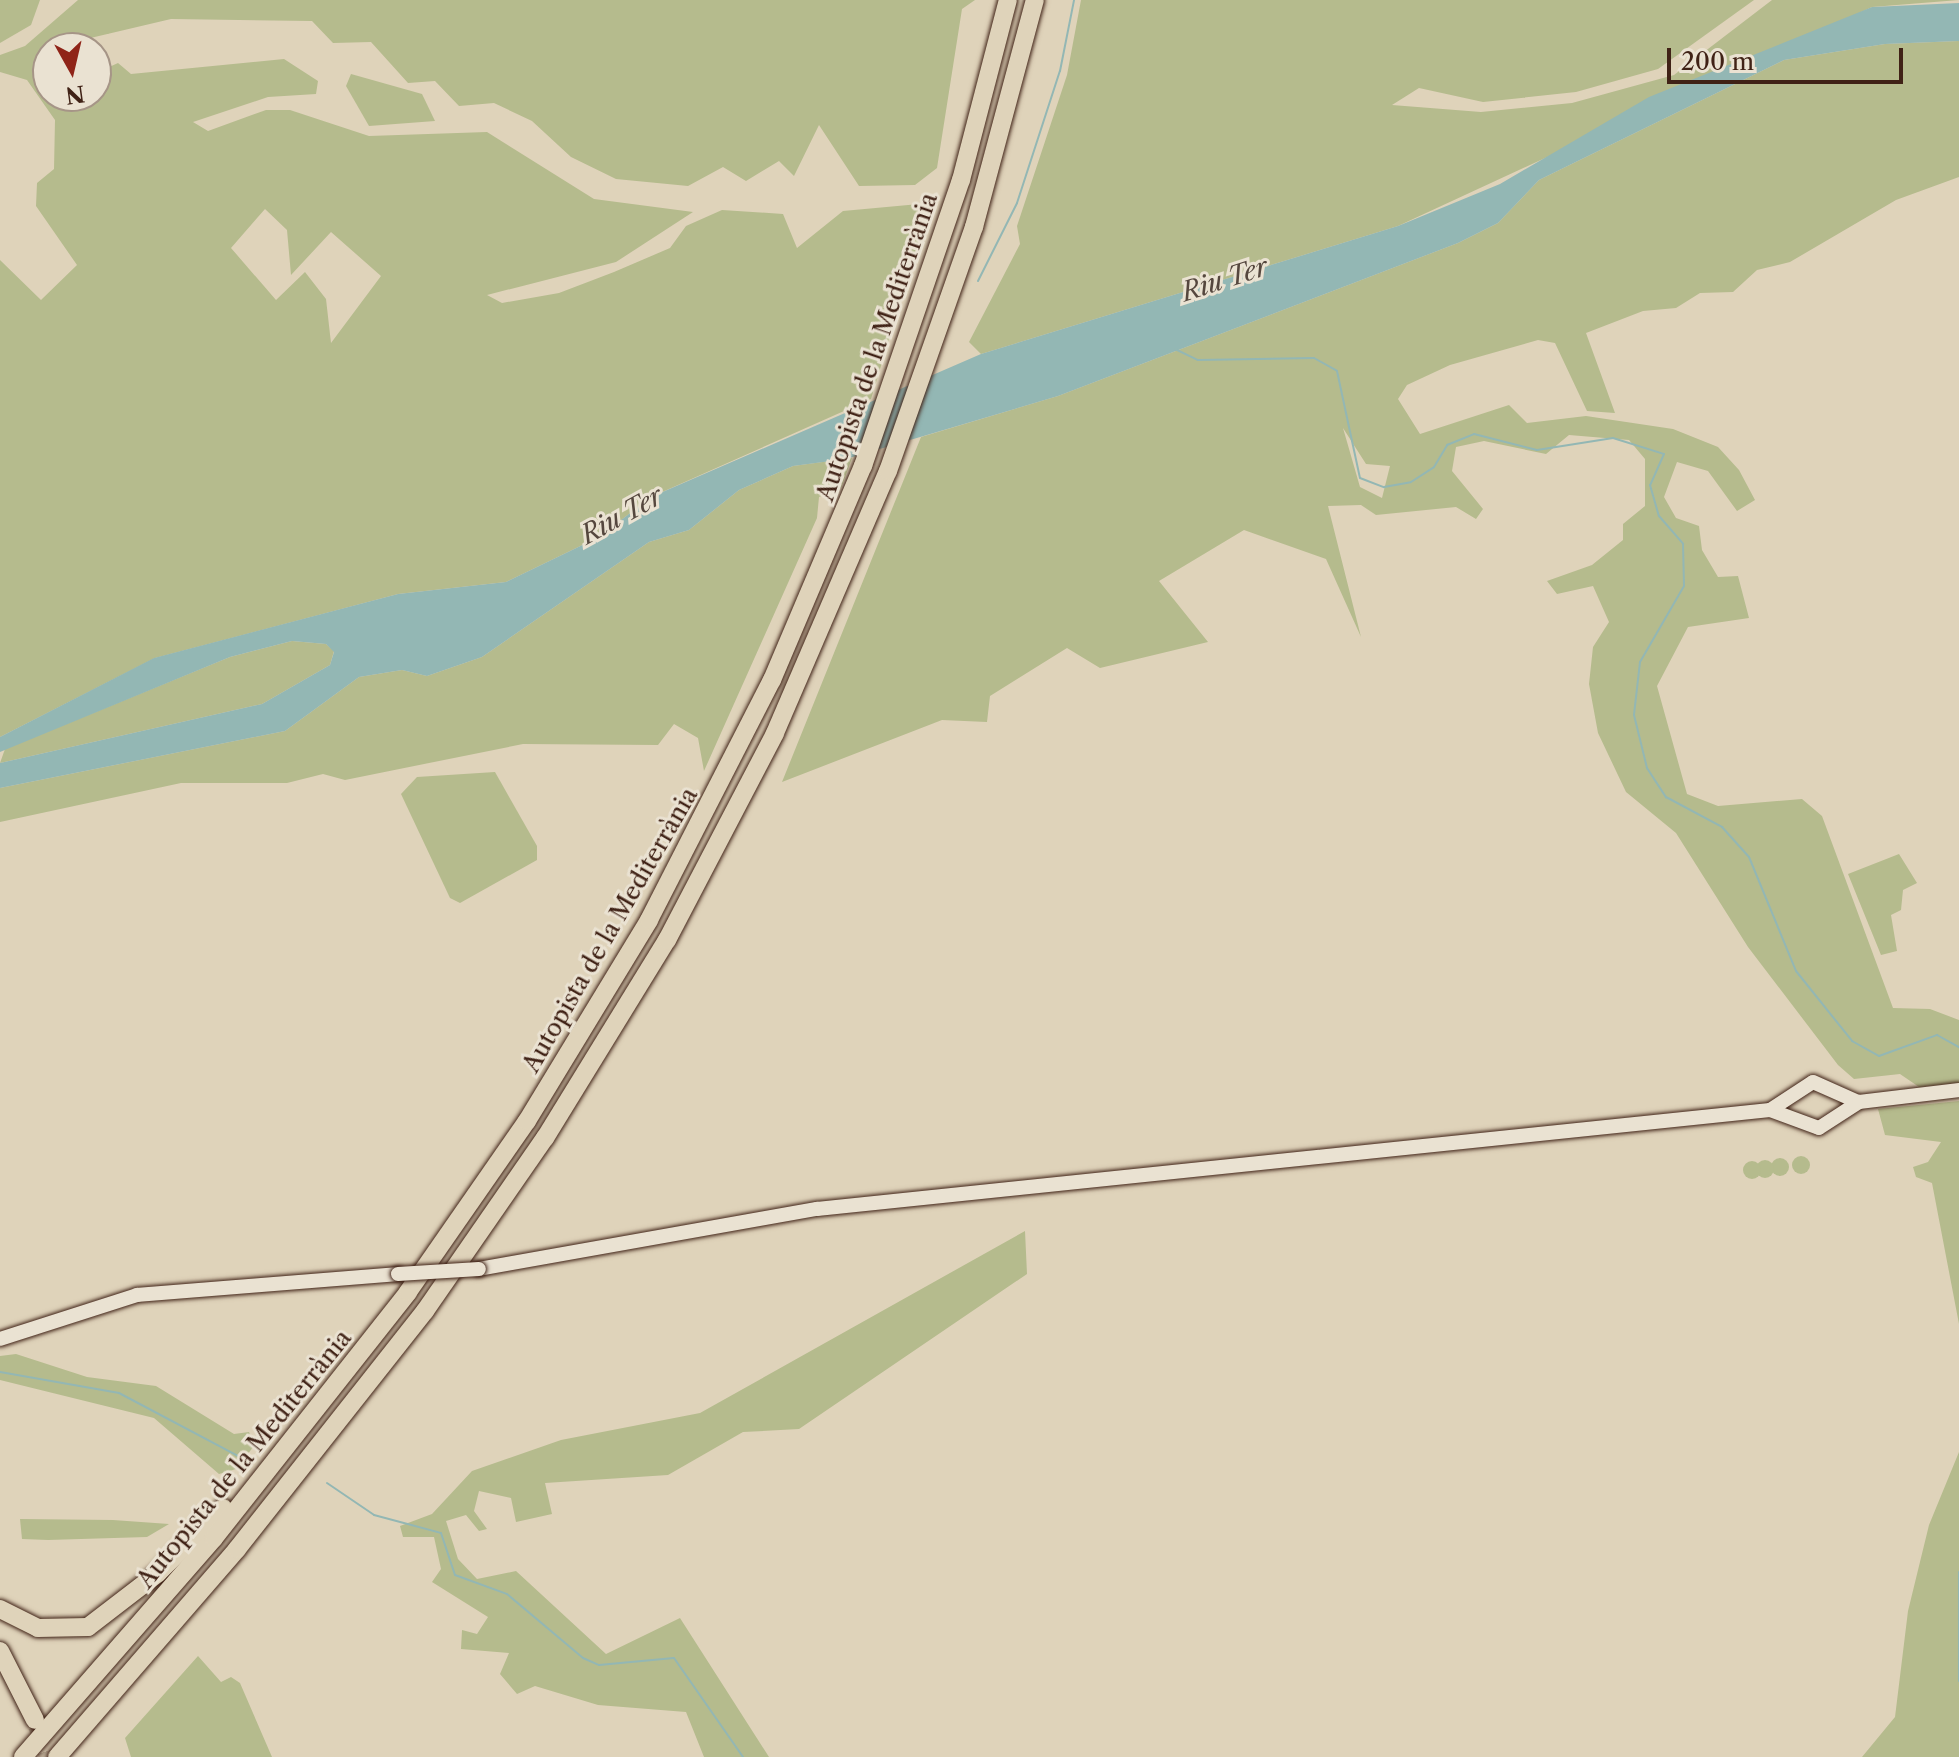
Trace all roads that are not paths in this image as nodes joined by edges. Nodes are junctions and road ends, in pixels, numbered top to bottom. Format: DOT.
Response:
graph roads {
  1 [pos="1008,0"];
  2 [pos="1034,3"];
  3 [pos="1956,1091"];
  4 [pos="1835,1092"];
  5 [pos="1794,1098"];
  6 [pos="1859,1102"];
  7 [pos="1770,1110"];
  8 [pos="1838,1112"];
  9 [pos="1797,1118"];
  10 [pos="0,1339"];
  11 [pos="290,1443"];
  12 [pos="0,1609"];
  13 [pos="0,1651"];
  14 [pos="0,1667"];
  15 [pos="23,1757"];
  16 [pos="57,1757"];
  1 -- 11 [label="highway, Autopista de la Mediterrània"];
  2 -- 16 [label="highway, Autopista de la Mediterrània"];
  3 -- 6 [label="main road"];
  4 -- 5 [label="main road"];
  4 -- 6 [label="main road"];
  4 -- 8 [label="main road"];
  5 -- 7 [label="main road"];
  5 -- 9 [label="main road"];
  6 -- 8 [label="main road"];
  7 -- 9 [label="main road"];
  7 -- 10 [label="main road, bridge"];
  8 -- 9 [label="main road"];
  11 -- 12 [label="highway"];
  11 -- 15 [label="highway, Autopista de la Mediterrània"];
  13 -- 14 [label="highway"];
}
